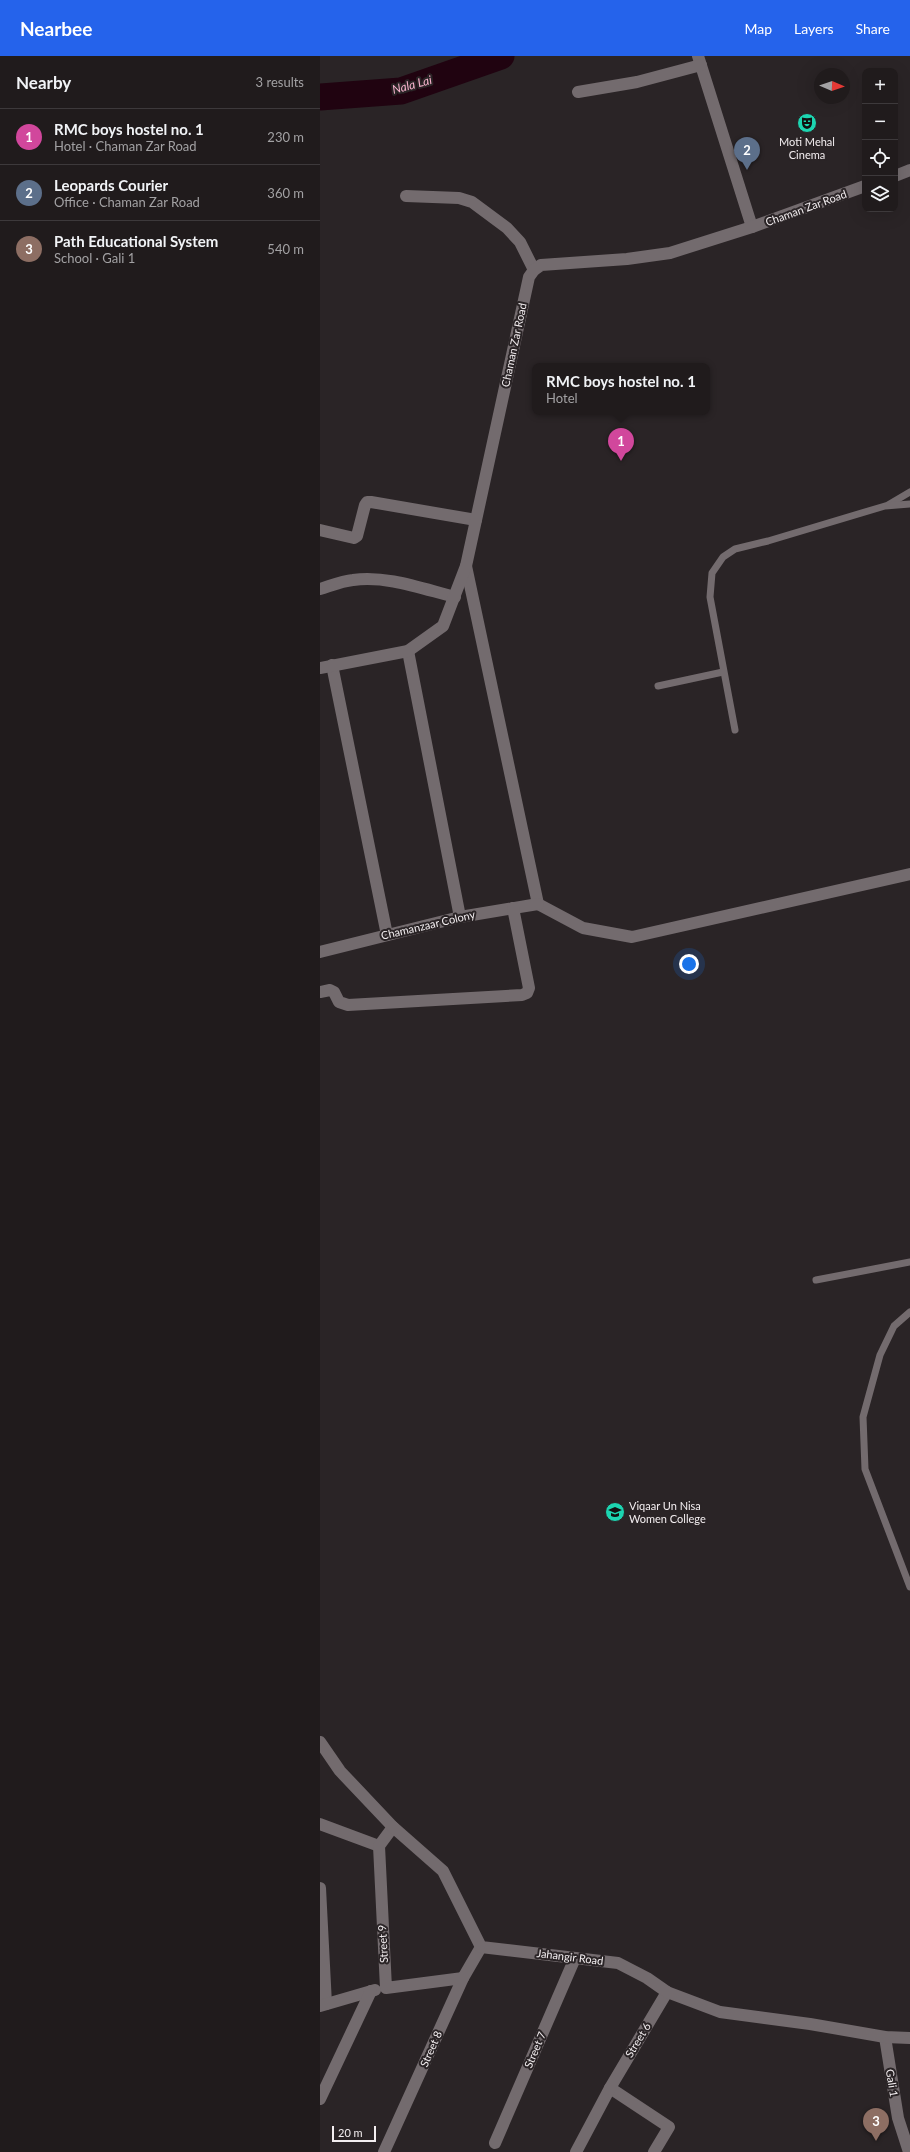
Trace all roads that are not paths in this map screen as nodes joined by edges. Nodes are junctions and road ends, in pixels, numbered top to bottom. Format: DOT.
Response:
graph roads {
  1 [pos="699,60"];
  2 [pos="578,92"];
  3 [pos="910,170"];
  4 [pos="898,175"];
  5 [pos="862,187"];
  6 [pos="406,196"];
  7 [pos="752,227"];
  8 [pos="534,270"];
  9 [pos="910,492"];
  10 [pos="910,504"];
  11 [pos="885,506"];
  12 [pos="476,520"];
  13 [pos="320,530"];
  14 [pos="466,566"];
  15 [pos="320,588"];
  16 [pos="455,597"];
  17 [pos="408,651"];
  18 [pos="332,666"];
  19 [pos="320,668"];
  20 [pos="723,672"];
  21 [pos="658,686"];
  22 [pos="735,730"];
  23 [pos="910,874"];
  24 [pos="538,904"];
  25 [pos="514,908"];
  26 [pos="460,917"];
  27 [pos="387,935"];
  28 [pos="320,952"];
  29 [pos="320,992"];
  30 [pos="910,1262"];
  31 [pos="816,1280"];
  32 [pos="910,1312"];
  33 [pos="910,1587"];
  34 [pos="320,1742"];
  35 [pos="320,1824"];
  36 [pos="393,1827"];
  37 [pos="379,1846"];
  38 [pos="320,1888"];
  39 [pos="481,1947"];
  40 [pos="575,1958"];
  41 [pos="463,1978"];
  42 [pos="386,1988"];
  43 [pos="371,1991"];
  44 [pos="667,1992"];
  45 [pos="323,2005"];
  46 [pos="885,2037"];
  47 [pos="910,2038"];
  48 [pos="610,2088"];
  49 [pos="320,2099"];
  50 [pos="904,2119"];
  51 [pos="495,2143"];
  52 [pos="384,2152"];
  53 [pos="576,2152"];
  54 [pos="654,2152"];
  55 [pos="910,2152"];
  1 -- 2 [label="street"];
  1 -- 7 [label="street"];
  3 -- 4 [label="street"];
  5 -- 7 [label="street, Chaman Zar Road"];
  6 -- 8 [label="street"];
  7 -- 8 [label="street, Chaman Zar Road"];
  8 -- 12 [label="street, Chaman Zar Road"];
  9 -- 11 [label="lane"];
  10 -- 11 [label="lane"];
  11 -- 20 [label="lane"];
  12 -- 13 [label="street"];
  12 -- 14 [label="street, Chaman Zar Road"];
  14 -- 16 [label="street, Chaman Zar Road"];
  14 -- 24 [label="street"];
  15 -- 16 [label="street"];
  16 -- 17 [label="street, Chaman Zar Road"];
  17 -- 18 [label="street, Chaman Zar Road"];
  17 -- 26 [label="street"];
  18 -- 19 [label="street, Chaman Zar Road"];
  18 -- 27 [label="street"];
  20 -- 21 [label="lane"];
  20 -- 22 [label="lane"];
  23 -- 24 [label="street"];
  24 -- 25 [label="street, Chamanzaar Colony"];
  25 -- 26 [label="street, Chamanzaar Colony"];
  25 -- 29 [label="street"];
  26 -- 27 [label="street, Chamanzaar Colony"];
  27 -- 28 [label="street, Chamanzaar Colony"];
  30 -- 31 [label="lane"];
  32 -- 33 [label="lane"];
  34 -- 36 [label="street"];
  35 -- 37 [label="street"];
  36 -- 37 [label="street"];
  36 -- 39 [label="street"];
  37 -- 42 [label="street, Street 9"];
  38 -- 45 [label="street"];
  39 -- 40 [label="street, Jahangir Road"];
  39 -- 41 [label="street, Street 8"];
  40 -- 44 [label="street, Jahangir Road"];
  40 -- 51 [label="street, Street 7"];
  41 -- 42 [label="street"];
  41 -- 52 [label="street, Street 8"];
  42 -- 43 [label="street"];
  43 -- 45 [label="street"];
  43 -- 49 [label="street"];
  44 -- 46 [label="street, Jahangir Road"];
  44 -- 48 [label="street, Street 6"];
  46 -- 47 [label="street, Jahangir Road"];
  46 -- 50 [label="street, Gali 1"];
  48 -- 53 [label="street, Street 6"];
  48 -- 54 [label="street"];
  50 -- 55 [label="street, Gali 1"];
}
